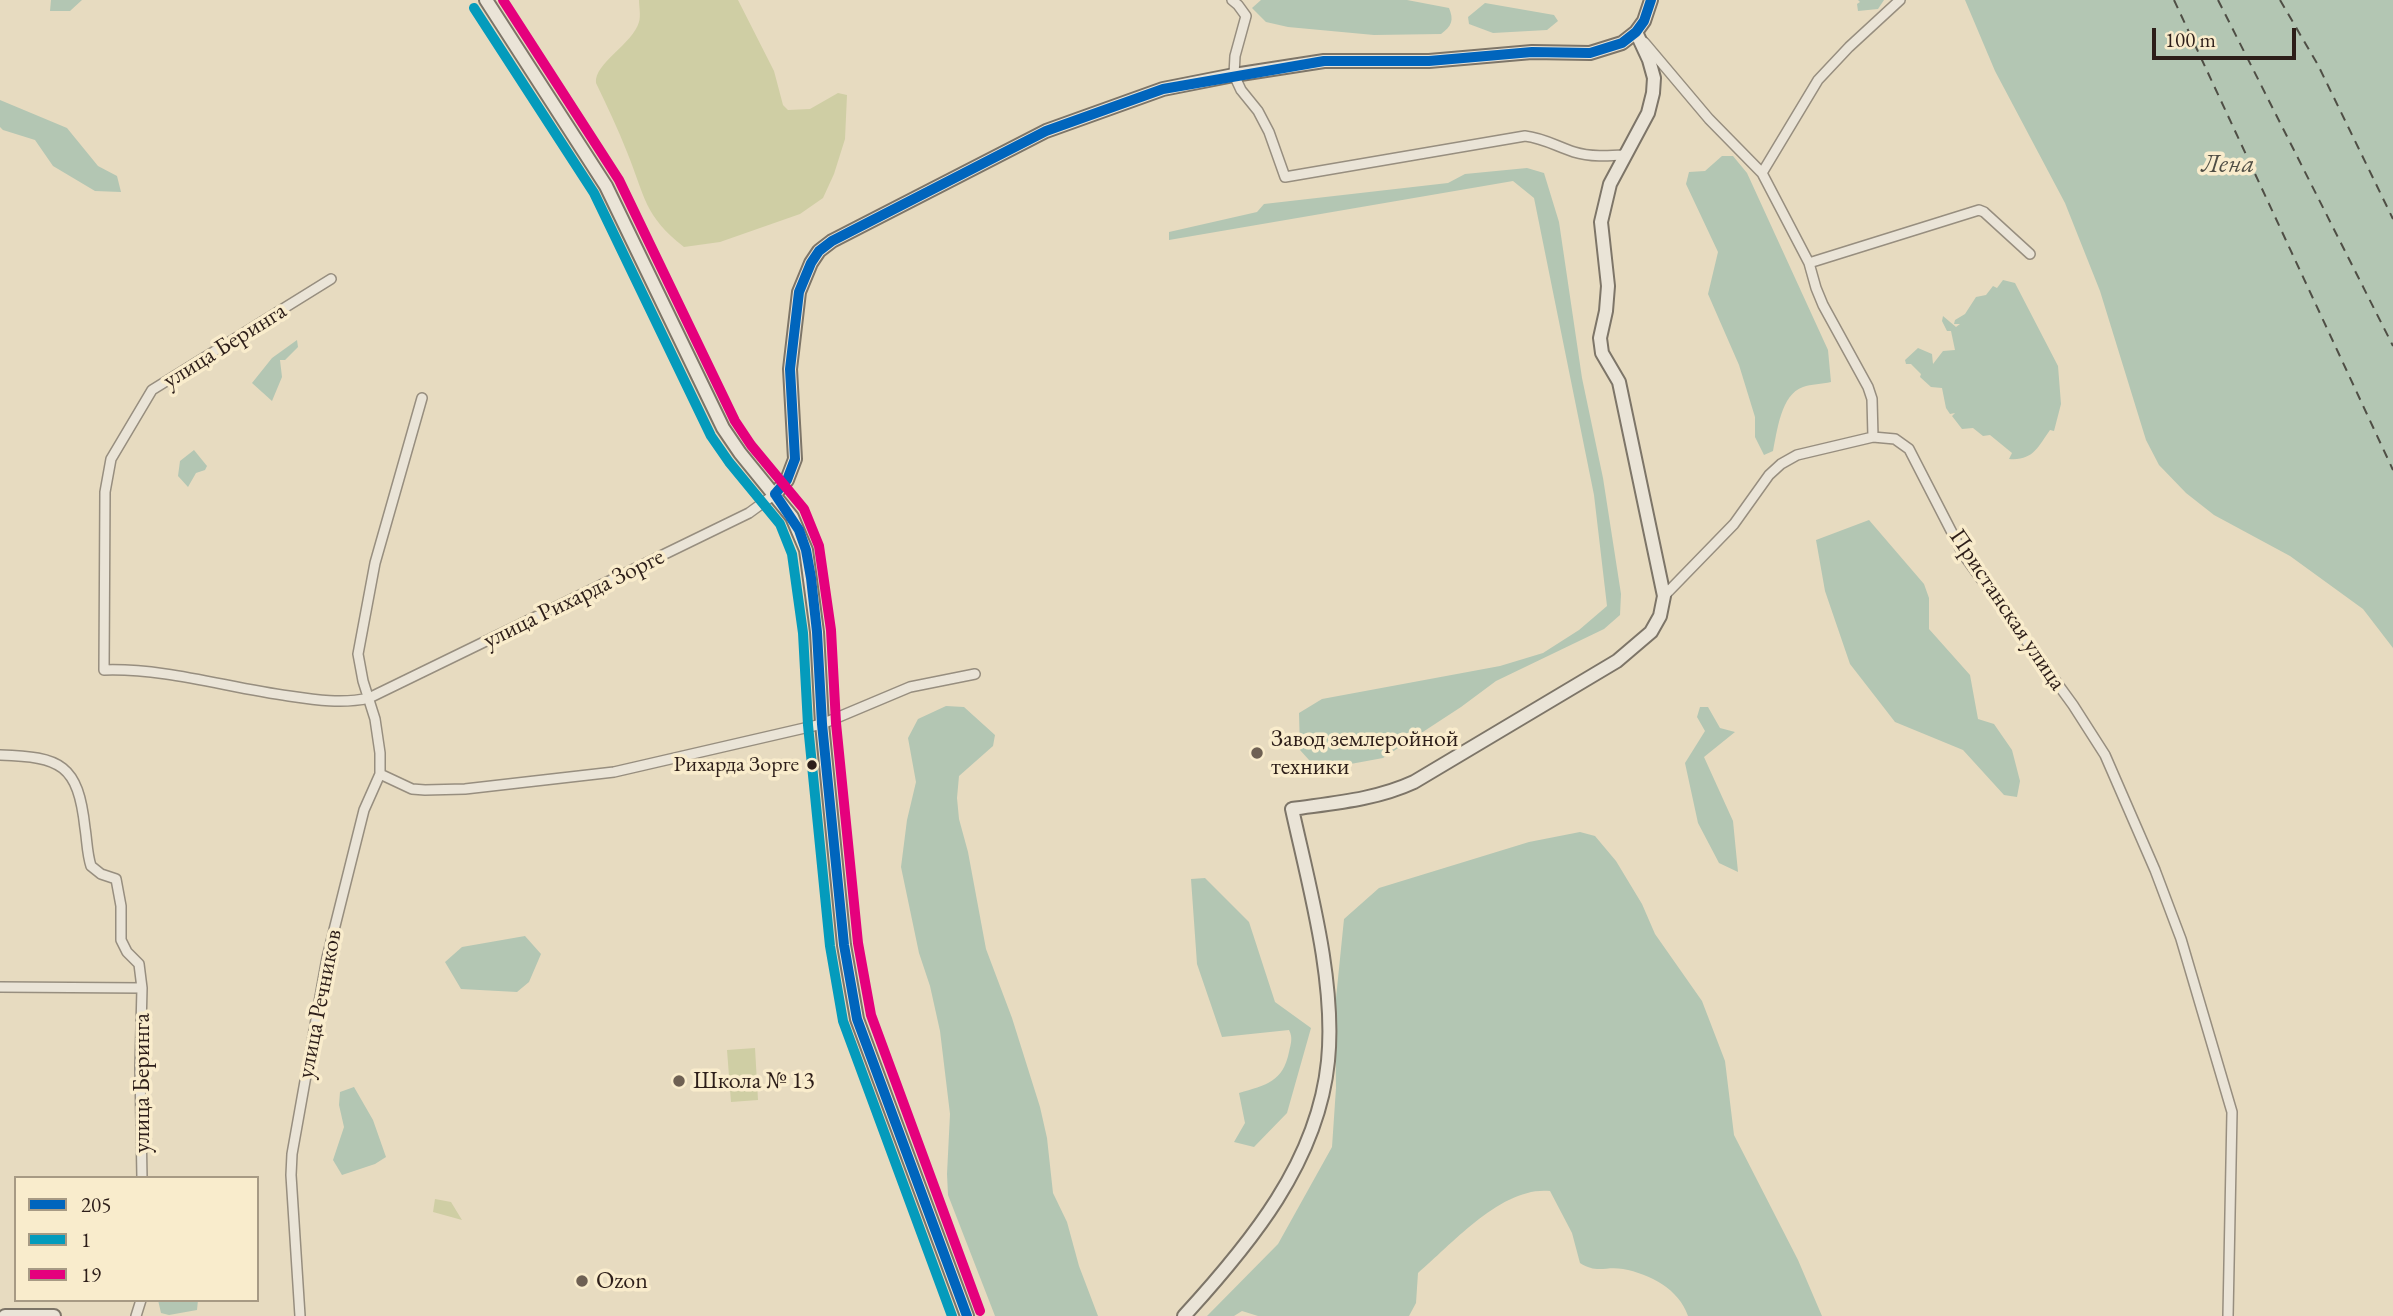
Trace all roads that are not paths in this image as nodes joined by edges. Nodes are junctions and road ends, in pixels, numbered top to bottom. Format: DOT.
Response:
graph roads {
  1 [pos="486,0"];
  2 [pos="1232,0"];
  3 [pos="1651,0"];
  4 [pos="1900,0"];
  5 [pos="1636,32"];
  6 [pos="1234,75"];
  7 [pos="1625,155"];
  8 [pos="1762,173"];
  9 [pos="2030,254"];
  10 [pos="1809,263"];
  11 [pos="331,279"];
  12 [pos="422,398"];
  13 [pos="1873,438"];
  14 [pos="775,494"];
  15 [pos="1664,596"];
  16 [pos="104,670"];
  17 [pos="975,674"];
  18 [pos="369,698"];
  19 [pos="822,724"];
  20 [pos="0,755"];
  21 [pos="380,774"];
  22 [pos="0,987"];
  23 [pos="142,988"];
  24 [pos="142,1176"];
  25 [pos="5,1316"];
  26 [pos="54,1316"];
  27 [pos="300,1316"];
  28 [pos="967,1316"];
  29 [pos="1184,1316"];
  30 [pos="2228,1316"];
  1 -- 14 [label="main road"];
  2 -- 6 [label="street"];
  3 -- 5 [label="main road"];
  4 -- 8 [label="street"];
  5 -- 6 [label="main road"];
  5 -- 7 [label="main road"];
  5 -- 8 [label="street"];
  6 -- 7 [label="street"];
  6 -- 14 [label="main road"];
  7 -- 15 [label="main road"];
  8 -- 10 [label="street"];
  9 -- 10 [label="street"];
  10 -- 13 [label="street"];
  11 -- 16 [label="street, улица Беринга"];
  12 -- 18 [label="street"];
  13 -- 15 [label="street, Пристанская улица"];
  13 -- 30 [label="street, Пристанская улица"];
  14 -- 18 [label="street, улица Рихарда Зорге"];
  14 -- 19 [label="main road"];
  15 -- 29 [label="main road"];
  16 -- 18 [label="street, улица Рихарда Зорге"];
  17 -- 19 [label="street"];
  18 -- 21 [label="street, улица Речников"];
  19 -- 21 [label="street"];
  19 -- 28 [label="main road"];
  20 -- 23 [label="street, улица Беринга"];
  21 -- 27 [label="street, улица Речников"];
  22 -- 23 [label="street, улица Беринга"];
  23 -- 24 [label="street, улица Беринга"];
  25 -- 26 [label="main road"];
}
